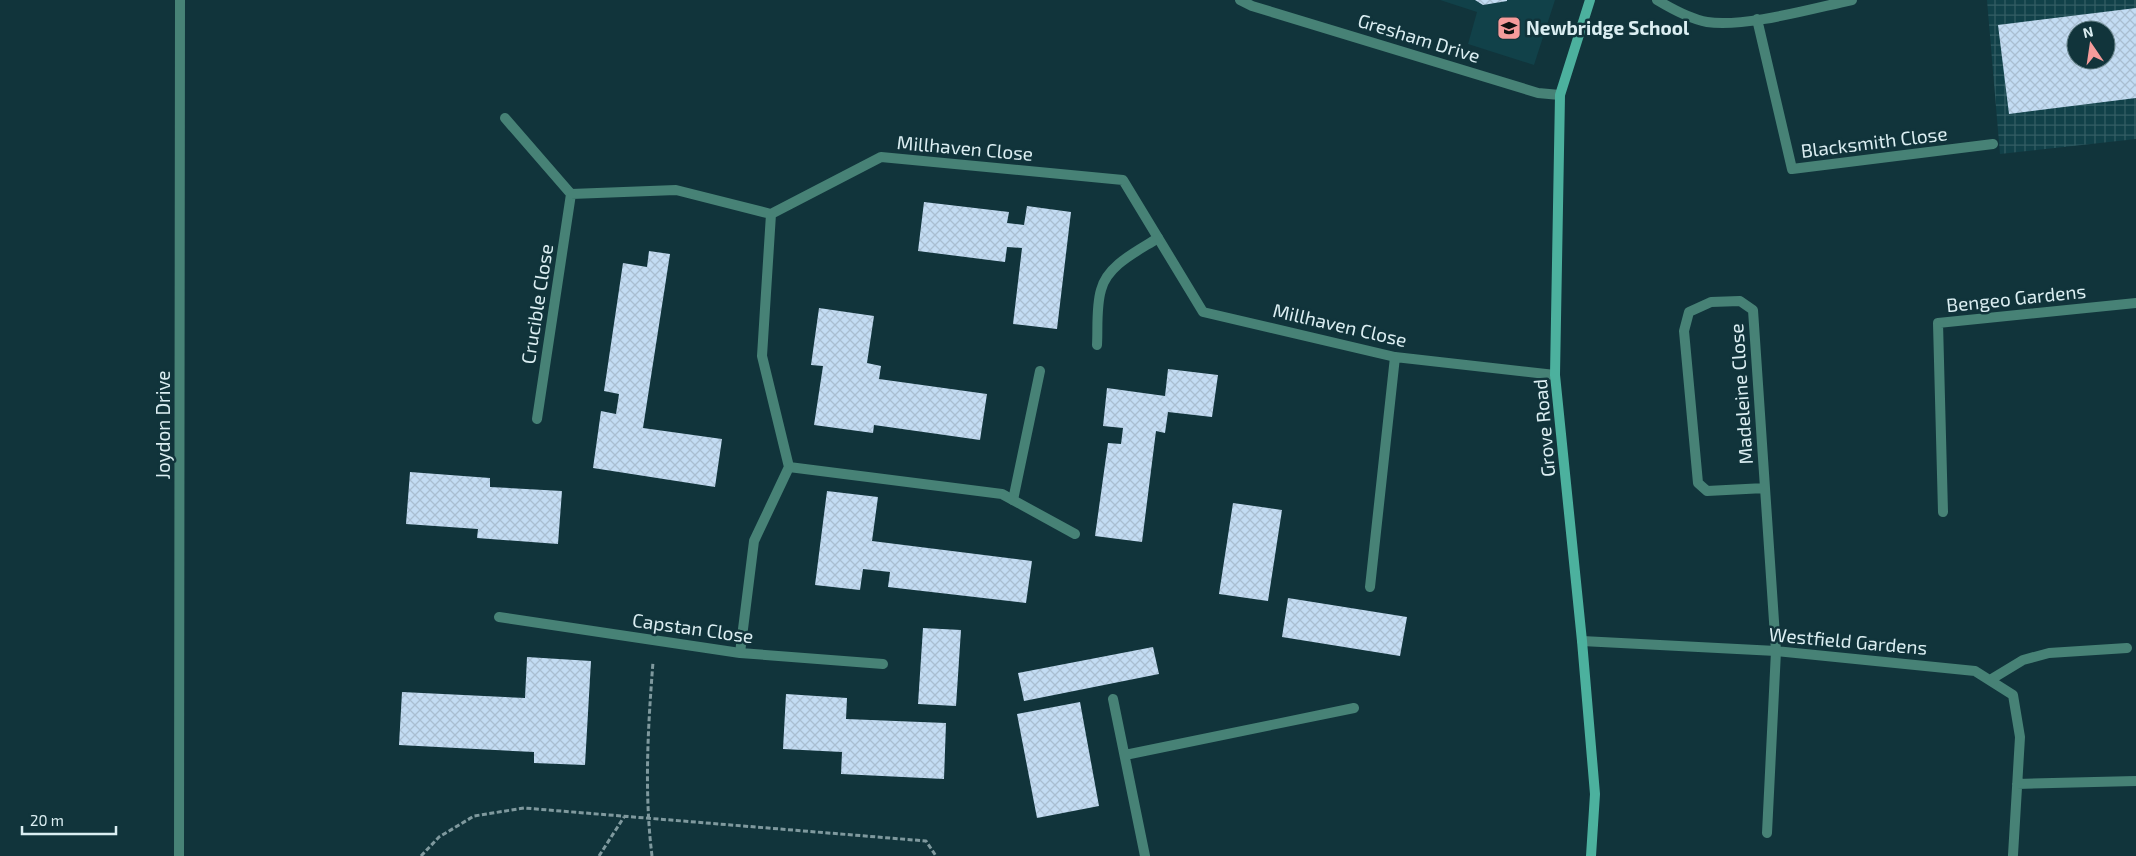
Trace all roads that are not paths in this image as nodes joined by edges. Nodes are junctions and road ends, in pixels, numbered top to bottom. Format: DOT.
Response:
graph roads {
  1 [pos="180,0"];
  2 [pos="1240,0"];
  3 [pos="1590,0"];
  4 [pos="1657,0"];
  5 [pos="1852,0"];
  6 [pos="1757,19"];
  7 [pos="1560,95"];
  8 [pos="505,118"];
  9 [pos="1993,144"];
  10 [pos="571,194"];
  11 [pos="771,214"];
  12 [pos="1158,238"];
  13 [pos="2136,303"];
  14 [pos="1096,346"];
  15 [pos="1395,357"];
  16 [pos="1040,371"];
  17 [pos="1555,375"];
  18 [pos="537,419"];
  19 [pos="789,467"];
  20 [pos="1765,488"];
  21 [pos="1013,500"];
  22 [pos="1943,512"];
  23 [pos="1075,534"];
  24 [pos="1370,587"];
  25 [pos="499,617"];
  26 [pos="1582,641"];
  27 [pos="2127,648"];
  28 [pos="1776,651"];
  29 [pos="740,653"];
  30 [pos="883,664"];
  31 [pos="1990,680"];
  32 [pos="1113,699"];
  33 [pos="1354,708"];
  34 [pos="1124,755"];
  35 [pos="2136,781"];
  36 [pos="2017,784"];
  37 [pos="1767,833"];
  38 [pos="179,853"];
  39 [pos="2012,855"];
  40 [pos="1145,856"];
  41 [pos="1591,856"];
  1 -- 38 [label="street, Joydon Drive"];
  2 -- 7 [label="street, Gresham Drive"];
  3 -- 7 [label="street, Grove Road"];
  4 -- 6 [label="street"];
  5 -- 6 [label="street"];
  6 -- 9 [label="street, Blacksmith Close"];
  7 -- 17 [label="street, Grove Road"];
  8 -- 10 [label="street"];
  10 -- 11 [label="street"];
  10 -- 18 [label="street, Crucible Close"];
  11 -- 12 [label="street, Millhaven Close"];
  11 -- 19 [label="street"];
  12 -- 14 [label="street"];
  12 -- 15 [label="street, Millhaven Close"];
  13 -- 22 [label="street, Bengeo Gardens"];
  15 -- 17 [label="street, Millhaven Close"];
  15 -- 24 [label="street"];
  16 -- 21 [label="street"];
  17 -- 26 [label="street, Grove Road"];
  19 -- 21 [label="street"];
  19 -- 29 [label="street"];
  20 -- 20 [label="street, Madeleine Close"];
  20 -- 28 [label="street, Madeleine Close"];
  21 -- 23 [label="street"];
  25 -- 29 [label="street, Capstan Close"];
  26 -- 28 [label="street, Westfield Gardens"];
  26 -- 41 [label="street, Grove Road"];
  27 -- 31 [label="street"];
  28 -- 31 [label="street, Westfield Gardens"];
  28 -- 37 [label="street, Madeleine Close"];
  29 -- 30 [label="street, Capstan Close"];
  31 -- 36 [label="street, Westfield Gardens"];
  32 -- 34 [label="street"];
  33 -- 34 [label="street"];
  34 -- 40 [label="street"];
  35 -- 36 [label="street"];
  36 -- 39 [label="street, Westfield Gardens"];
}
